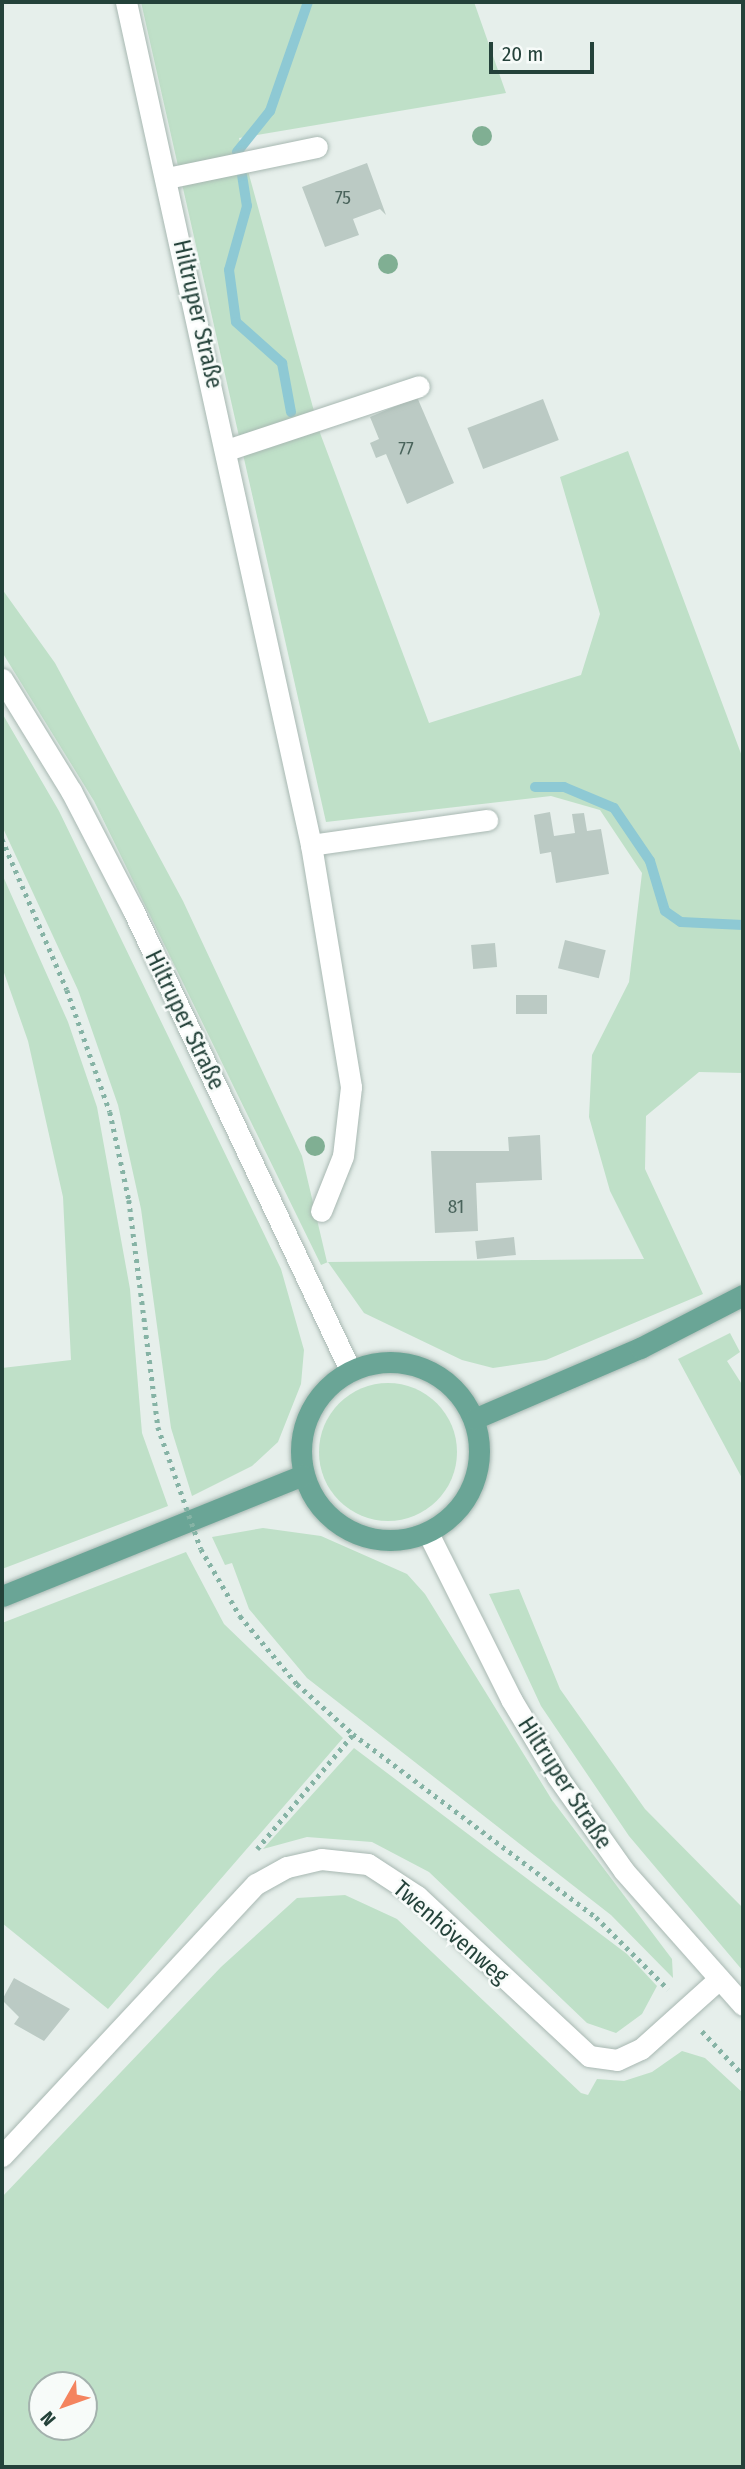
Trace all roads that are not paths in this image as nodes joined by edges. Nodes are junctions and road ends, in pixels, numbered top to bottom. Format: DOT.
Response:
graph roads {
  1 [pos="126,2"];
  2 [pos="317,147"];
  3 [pos="167,178"];
  4 [pos="419,386"];
  5 [pos="227,450"];
  6 [pos="2,679"];
  7 [pos="487,820"];
  8 [pos="311,845"];
  9 [pos="321,1211"];
  10 [pos="743,1295"];
  11 [pos="350,1370"];
  12 [pos="474,1419"];
  13 [pos="303,1475"];
  14 [pos="428,1532"];
  15 [pos="2,1596"];
  16 [pos="719,1979"];
  17 [pos="743,2005"];
  18 [pos="2,2157"];
  1 -- 3 [label="street, Hiltruper Straße"];
  2 -- 3 [label="street"];
  3 -- 5 [label="street, Hiltruper Straße"];
  4 -- 5 [label="street"];
  5 -- 8 [label="street, Hiltruper Straße"];
  6 -- 11 [label="street, Hiltruper Straße"];
  7 -- 8 [label="street"];
  8 -- 9 [label="street, Hiltruper Straße"];
  10 -- 12 [label="main road"];
  11 -- 12 [label="main road"];
  11 -- 13 [label="main road"];
  12 -- 14 [label="main road"];
  13 -- 14 [label="main road"];
  13 -- 15 [label="main road"];
  14 -- 16 [label="street, Hiltruper Straße"];
  16 -- 17 [label="street, Hiltruper Straße"];
  16 -- 18 [label="street, Twenhövenweg"];
}
